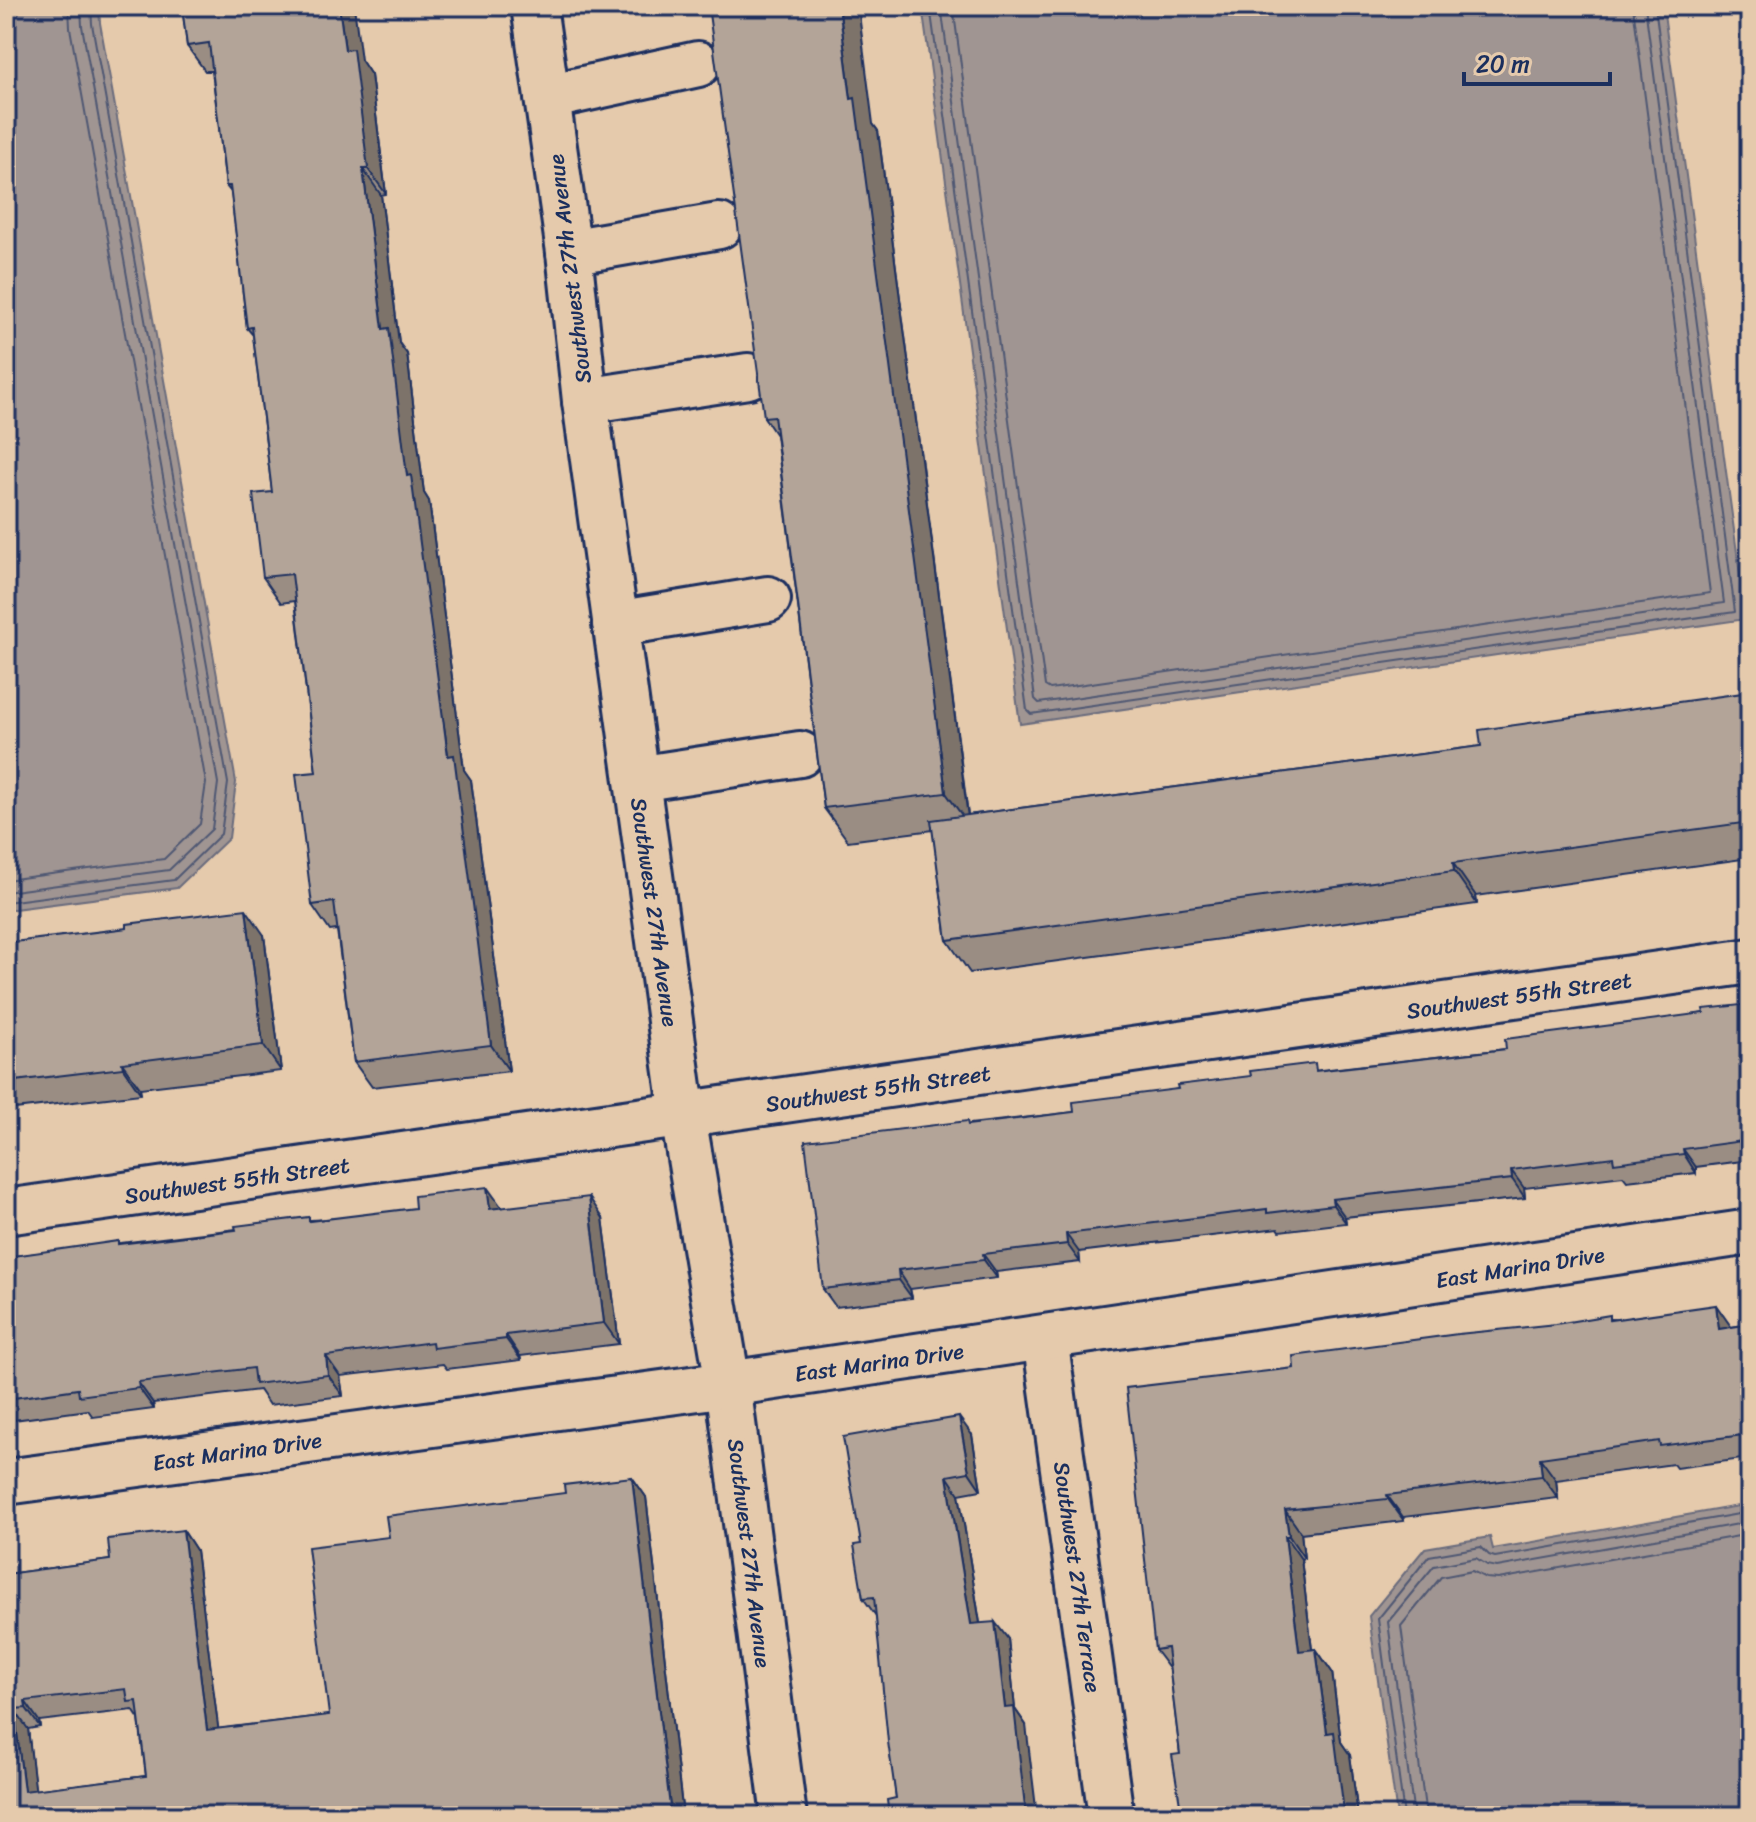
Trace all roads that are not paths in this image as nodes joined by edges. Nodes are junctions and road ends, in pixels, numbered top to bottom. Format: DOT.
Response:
graph roads {
  1 [pos="534,6"];
  2 [pos="698,64"];
  3 [pos="547,97"];
  4 [pos="719,226"];
  5 [pos="569,252"];
  6 [pos="748,376"];
  7 [pos="585,401"];
  8 [pos="768,599"];
  9 [pos="615,624"];
  10 [pos="800,754"];
  11 [pos="637,779"];
  12 [pos="1750,961"];
  13 [pos="683,1116"];
  14 [pos="6,1212"];
  15 [pos="1750,1232"];
  16 [pos="1045,1338"];
  17 [pos="728,1384"];
  18 [pos="6,1482"];
  19 [pos="784,1816"];
  20 [pos="1111,1816"];
  1 -- 3 [label="street, Southwest 27th Avenue"];
  2 -- 3 [label="street"];
  3 -- 5 [label="street, Southwest 27th Avenue"];
  4 -- 5 [label="street"];
  5 -- 7 [label="street, Southwest 27th Avenue"];
  6 -- 7 [label="street"];
  7 -- 9 [label="street, Southwest 27th Avenue"];
  8 -- 9 [label="street"];
  9 -- 11 [label="street, Southwest 27th Avenue"];
  10 -- 11 [label="street"];
  11 -- 13 [label="street, Southwest 27th Avenue"];
  12 -- 13 [label="street, Southwest 55th Street"];
  13 -- 14 [label="street, Southwest 55th Street"];
  13 -- 17 [label="street, Southwest 27th Avenue"];
  15 -- 16 [label="street, East Marina Drive"];
  16 -- 17 [label="street, East Marina Drive"];
  16 -- 20 [label="street, Southwest 27th Terrace"];
  17 -- 18 [label="street, East Marina Drive"];
  17 -- 19 [label="street, Southwest 27th Avenue"];
}
